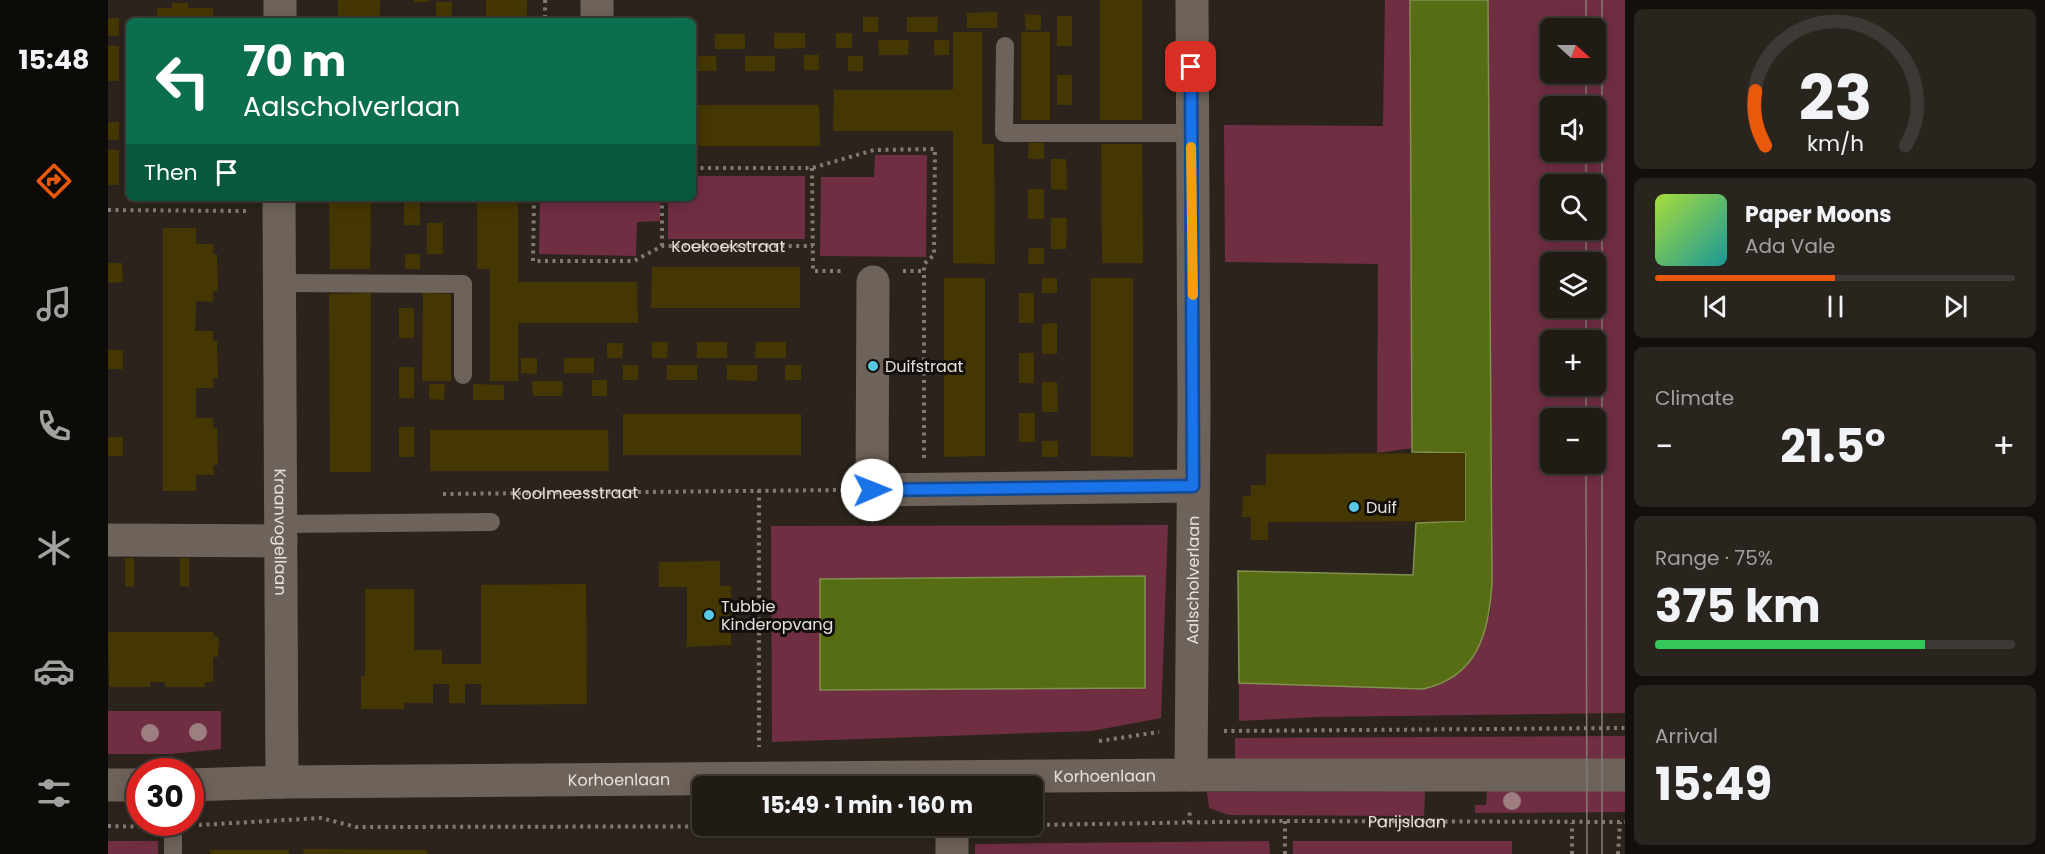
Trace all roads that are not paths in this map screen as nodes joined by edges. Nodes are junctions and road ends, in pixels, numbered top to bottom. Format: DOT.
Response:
graph roads {
  1 [pos="280,0"];
  2 [pos="597,0"];
  3 [pos="1192,0"];
  4 [pos="280,18"];
  5 [pos="597,18"];
  6 [pos="1005,46"];
  7 [pos="1191,133"];
  8 [pos="279,205"];
  9 [pos="873,274"];
  10 [pos="280,284"];
  11 [pos="463,375"];
  12 [pos="1193,486"];
  13 [pos="491,522"];
  14 [pos="280,532"];
  15 [pos="108,540"];
  16 [pos="1191,775"];
  17 [pos="1625,775"];
  18 [pos="1043,779"];
  19 [pos="282,782"];
  20 [pos="692,782"];
  21 [pos="108,784"];
  22 [pos="126,785"];
  23 [pos="204,785"];
  24 [pos="173,836"];
  25 [pos="173,854"];
  1 -- 4 [label="street"];
  2 -- 5 [label="street"];
  3 -- 7 [label="street, Aalscholverlaan"];
  6 -- 7 [label="lane"];
  7 -- 12 [label="street, Aalscholverlaan"];
  8 -- 10 [label="street, Kraanvogellaan"];
  9 -- 12 [label="street"];
  10 -- 11 [label="lane"];
  10 -- 14 [label="street, Kraanvogellaan"];
  12 -- 16 [label="street, Aalscholverlaan"];
  13 -- 14 [label="lane"];
  14 -- 15 [label="street"];
  14 -- 19 [label="street, Kraanvogellaan"];
  16 -- 17 [label="street"];
  16 -- 18 [label="street, Korhoenlaan"];
  19 -- 20 [label="street, Korhoenlaan"];
  19 -- 23 [label="street, Korhoenlaan"];
  21 -- 22 [label="street"];
  24 -- 25 [label="lane"];
}
